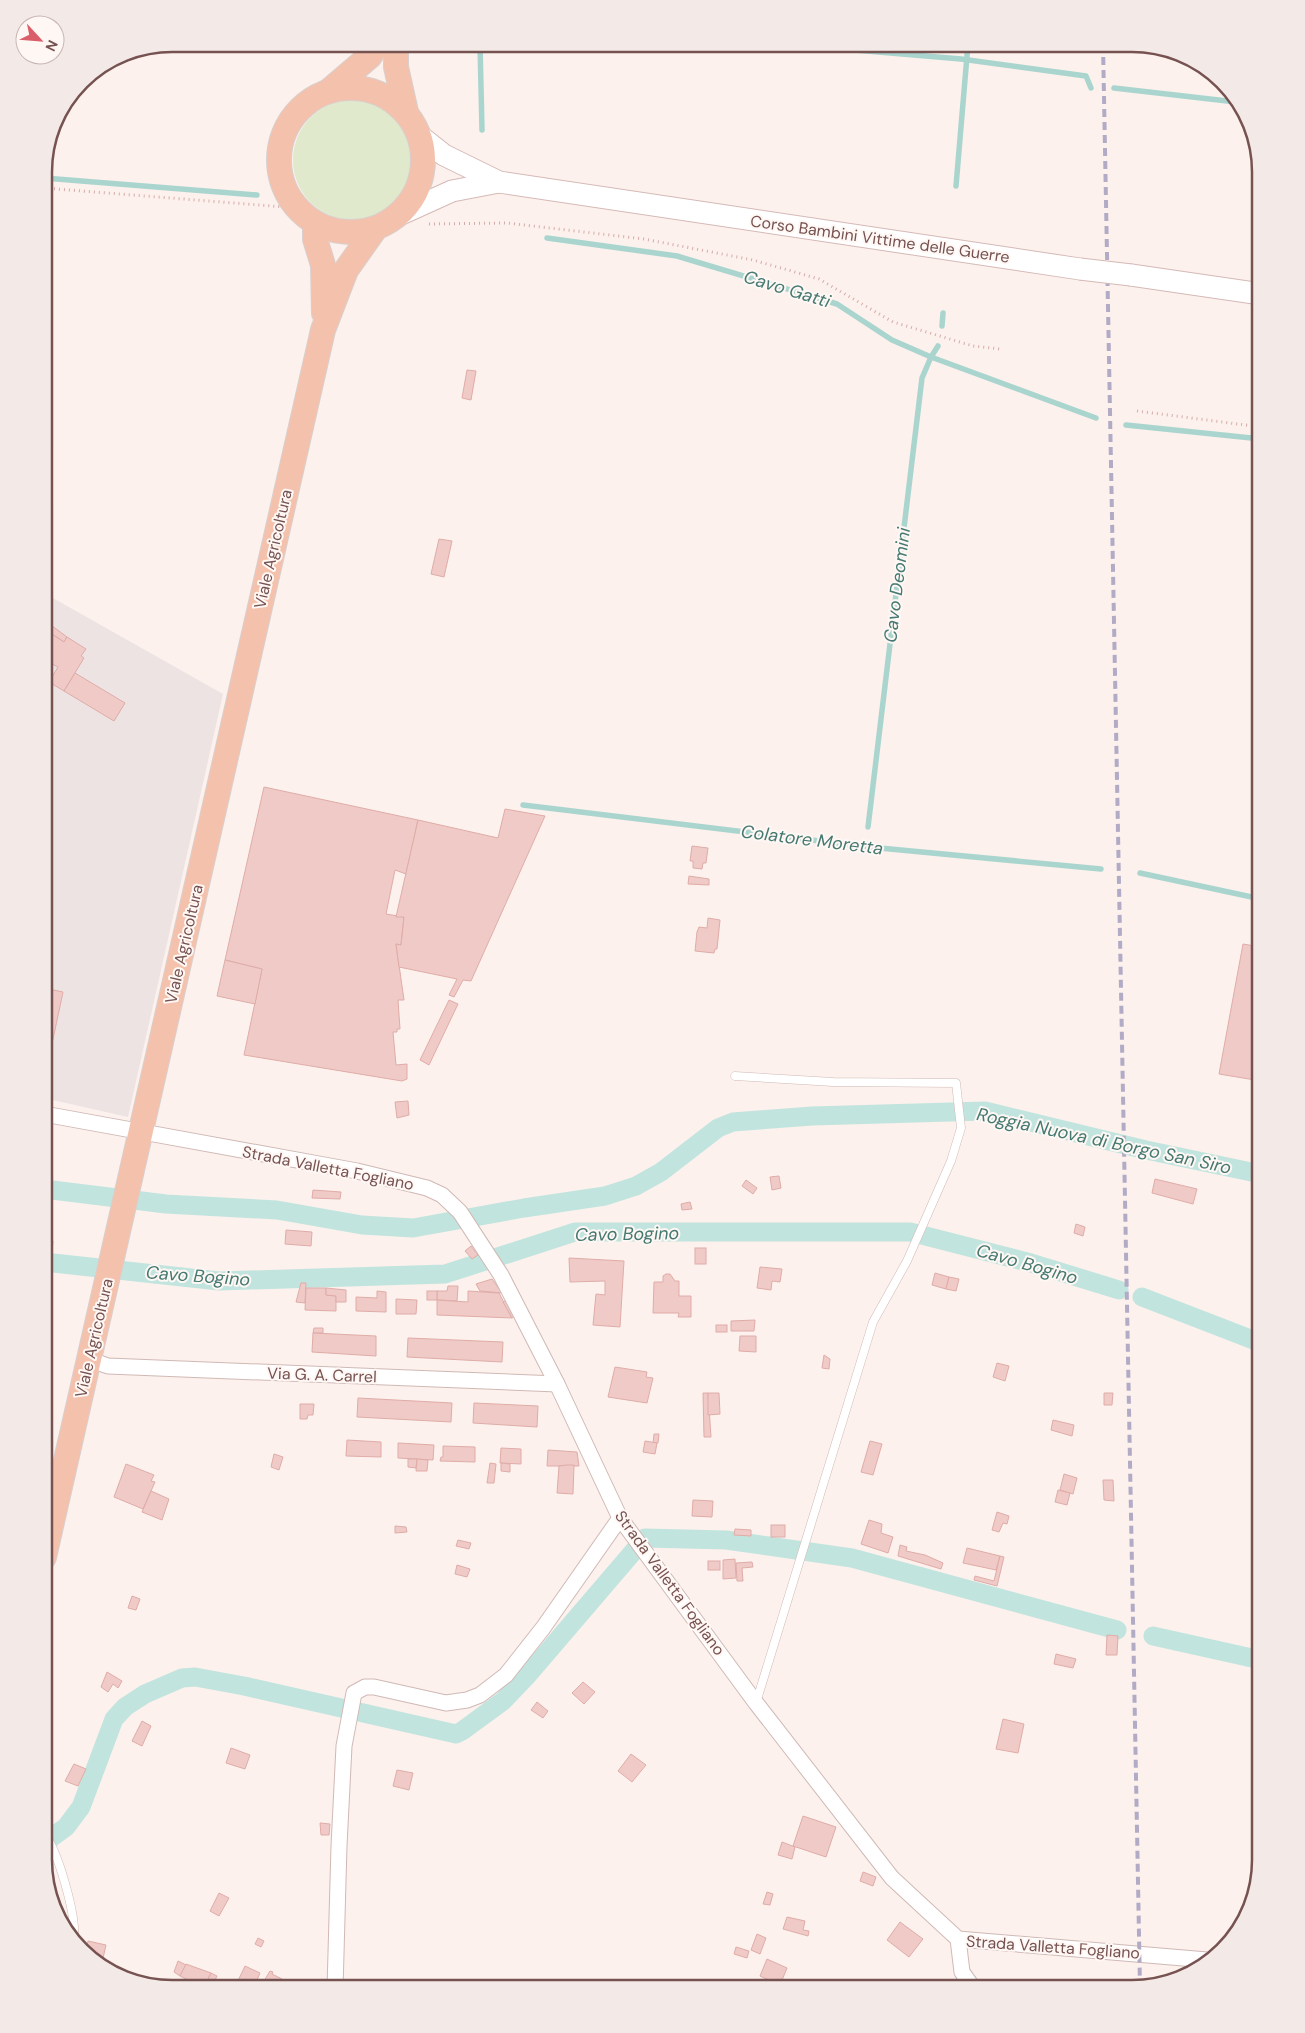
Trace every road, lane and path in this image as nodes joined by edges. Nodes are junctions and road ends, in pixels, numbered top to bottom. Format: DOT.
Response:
graph roads {
  1 [pos="372,52"];
  2 [pos="396,52"];
  3 [pos="329,91"];
  4 [pos="406,112"];
  5 [pos="420,136"];
  6 [pos="499,182"];
  7 [pos="53,189"];
  8 [pos="296,208"];
  9 [pos="399,215"];
  10 [pos="315,223"];
  11 [pos="376,229"];
  12 [pos="1252,293"];
  13 [pos="323,330"];
  14 [pos="1000,349"];
  15 [pos="1137,411"];
  16 [pos="1252,426"];
  17 [pos="735,1076"];
  18 [pos="52,1116"];
  19 [pos="141,1132"];
  20 [pos="88,1358"];
  21 [pos="557,1384"];
  22 [pos="52,1520"];
  23 [pos="625,1524"];
  24 [pos="756,1703"];
  25 [pos="52,1846"];
  26 [pos="72,1925"];
  27 [pos="958,1940"];
  28 [pos="1200,1959"];
  29 [pos="335,1980"];
  30 [pos="968,1980"];
  1 -- 3 [label="main road, Viale Agricoltura"];
  2 -- 4 [label="main road, Viale Agricoltura"];
  3 -- 4 [label="main road, Viale Agricoltura"];
  3 -- 8 [label="main road, Viale Agricoltura"];
  4 -- 5 [label="main road, Viale Agricoltura"];
  5 -- 6 [label="main road, Corso Bambini Vittime delle Guerre"];
  5 -- 9 [label="main road, Viale Agricoltura"];
  6 -- 9 [label="main road, Corso Bambini Vittime delle Guerre"];
  6 -- 12 [label="main road, Corso Bambini Vittime delle Guerre, bridge"];
  7 -- 8 [label="path"];
  8 -- 10 [label="main road, Viale Agricoltura"];
  9 -- 11 [label="main road, Viale Agricoltura"];
  9 -- 14 [label="path"];
  10 -- 11 [label="main road, Viale Agricoltura"];
  10 -- 13 [label="main road, Viale Agricoltura"];
  11 -- 13 [label="main road, Viale Agricoltura"];
  13 -- 19 [label="main road, Viale Agricoltura"];
  15 -- 16 [label="path"];
  17 -- 24 [label="lane"];
  18 -- 19 [label="street, Strada Valletta Fogliano"];
  19 -- 20 [label="main road, Viale Agricoltura"];
  19 -- 21 [label="street, Strada Valletta Fogliano"];
  20 -- 21 [label="street, Via G. A. Carrel"];
  20 -- 22 [label="main road, Viale Agricoltura"];
  21 -- 23 [label="street, Strada Valletta Fogliano"];
  23 -- 24 [label="street, Strada Valletta Fogliano"];
  23 -- 29 [label="street"];
  24 -- 27 [label="street, Strada Valletta Fogliano"];
  25 -- 26 [label="lane"];
  27 -- 28 [label="street, Strada Valletta Fogliano"];
  27 -- 30 [label="street"];
}
